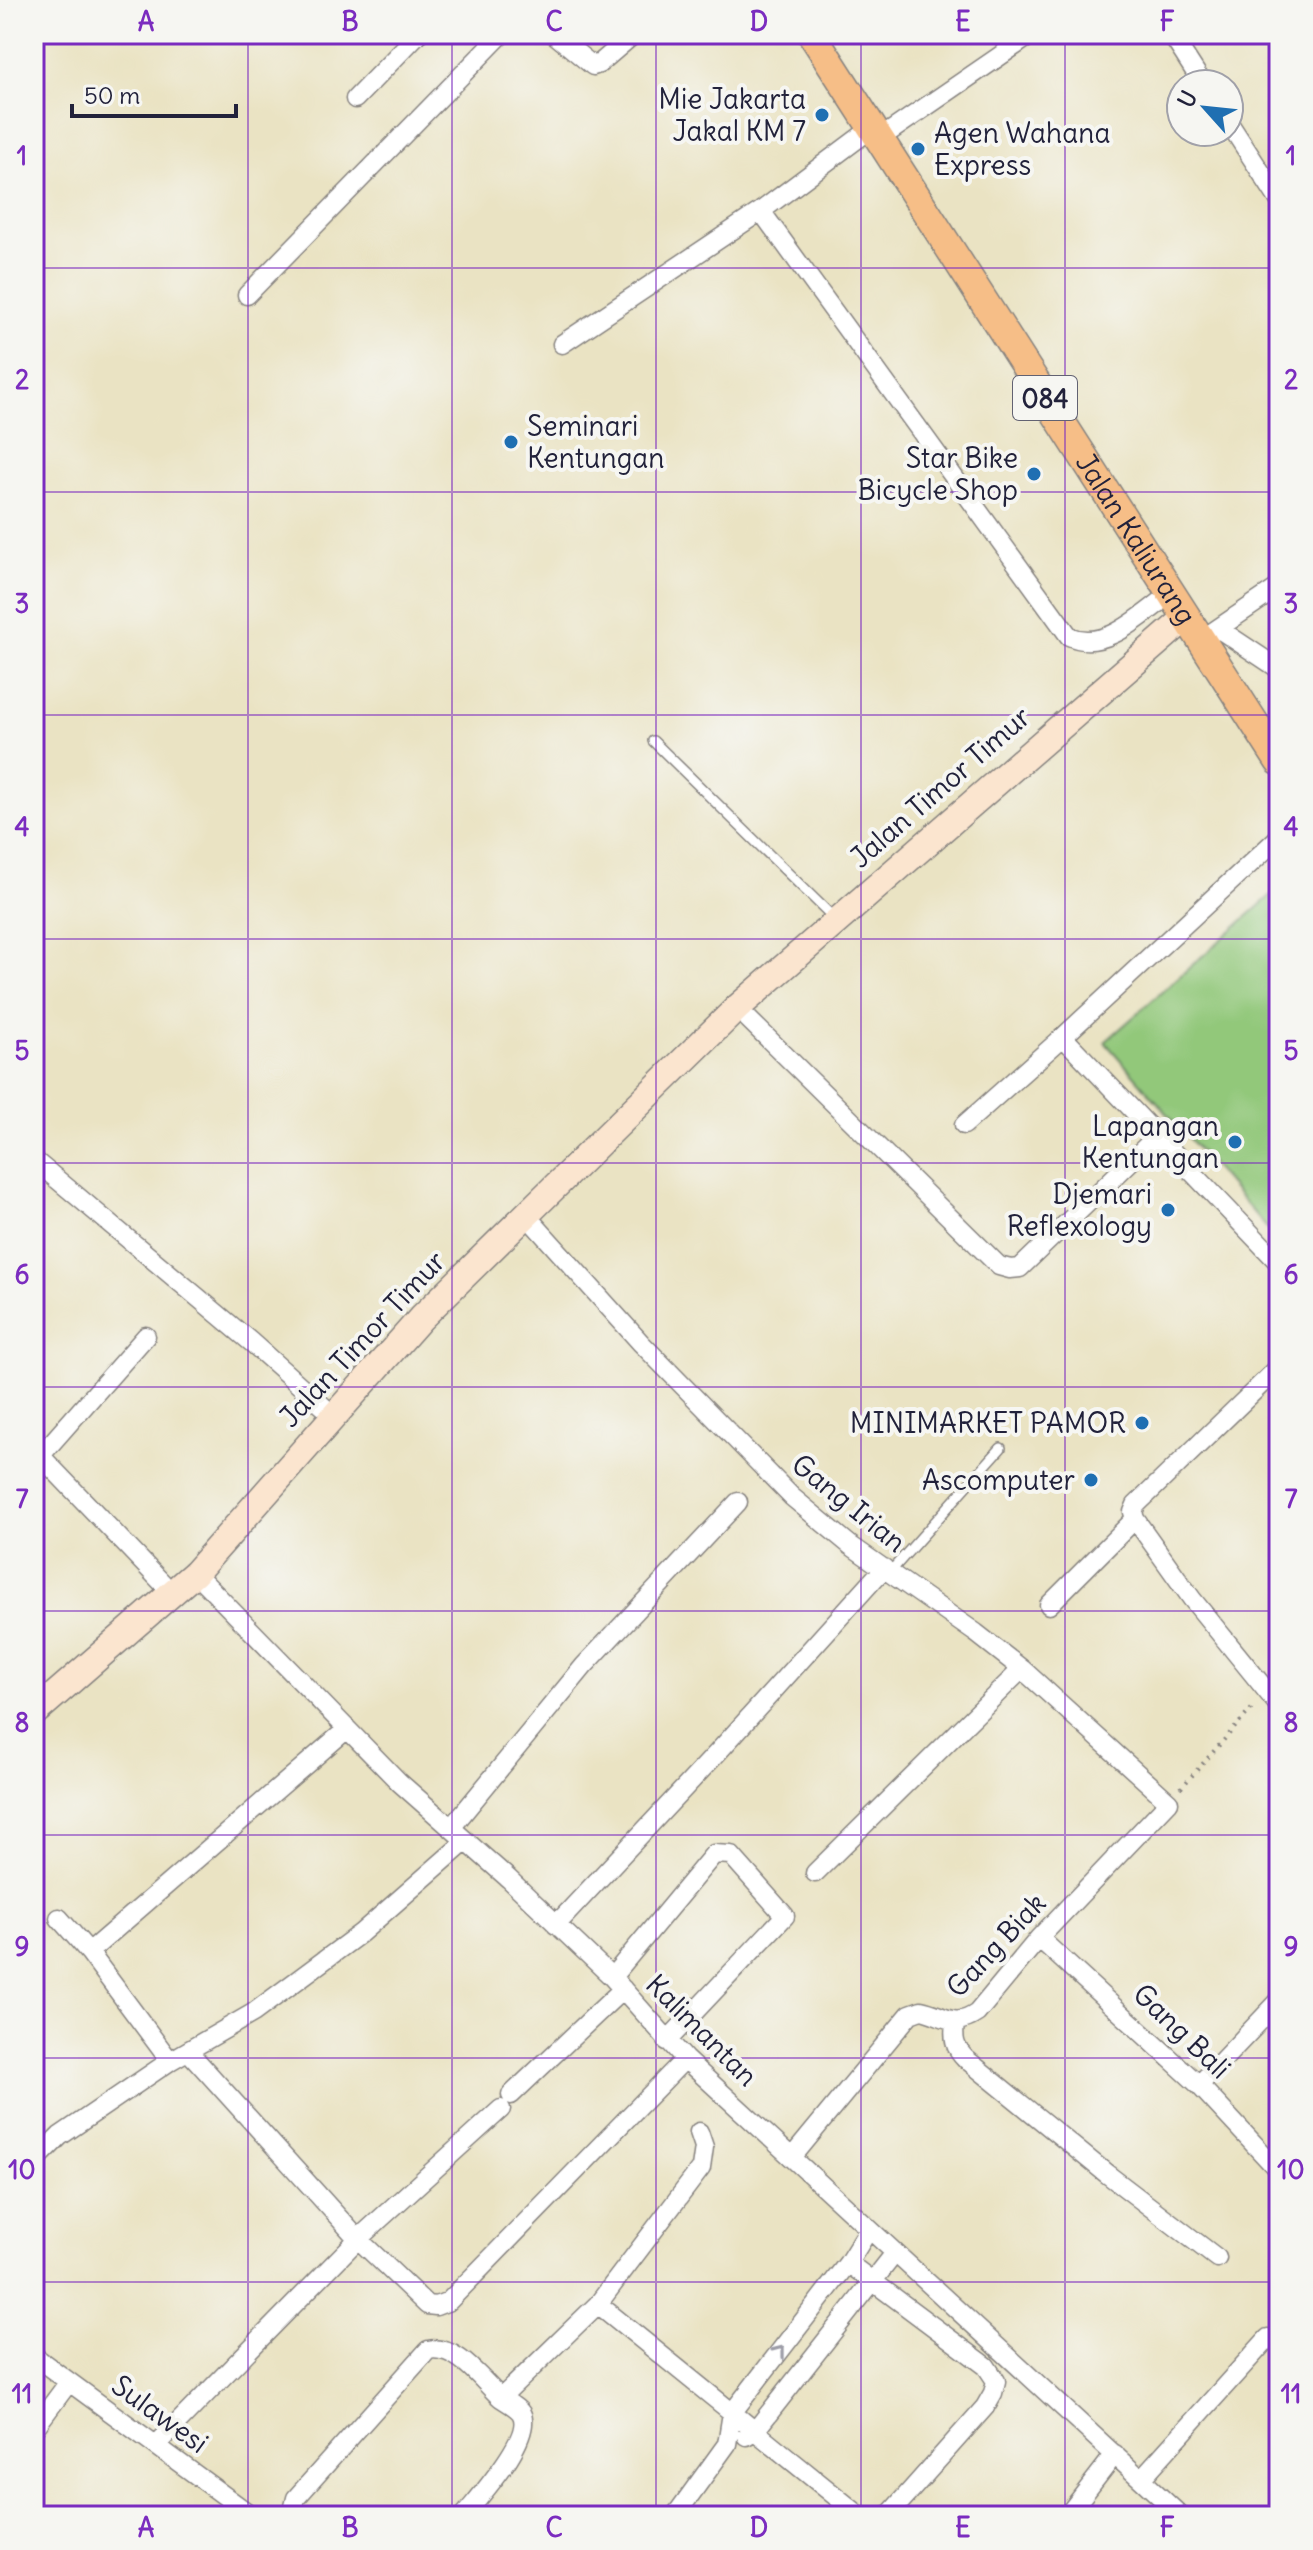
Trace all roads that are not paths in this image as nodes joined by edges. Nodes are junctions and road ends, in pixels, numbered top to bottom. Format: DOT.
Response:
graph roads {
  1 [pos="418,34"];
  2 [pos="502,34"];
  3 [pos="554,34"];
  4 [pos="634,34"];
  5 [pos="812,34"];
  6 [pos="1032,34"];
  7 [pos="1171,34"];
  8 [pos="1193,68"];
  9 [pos="355,99"];
  10 [pos="876,134"];
  11 [pos="1245,148"];
  12 [pos="1279,200"];
  13 [pos="761,211"];
  14 [pos="247,295"];
  15 [pos="562,344"];
  16 [pos="1279,587"];
  17 [pos="1194,620"];
  18 [pos="1279,669"];
  19 [pos="653,741"];
  20 [pos="1279,761"];
  21 [pos="1279,837"];
  22 [pos="836,920"];
  23 [pos="737,1008"];
  24 [pos="1063,1037"];
  25 [pos="964,1125"];
  26 [pos="1157,1136"];
  27 [pos="35,1164"];
  28 [pos="525,1214"];
  29 [pos="1279,1263"];
  30 [pos="146,1336"];
  31 [pos="1279,1367"];
  32 [pos="334,1416"];
  33 [pos="1001,1448"];
  34 [pos="37,1452"];
  35 [pos="738,1502"];
  36 [pos="1135,1519"];
  37 [pos="887,1570"];
  38 [pos="195,1573"];
  39 [pos="172,1593"];
  40 [pos="1049,1605"];
  41 [pos="1022,1669"];
  42 [pos="1272,1699"];
  43 [pos="38,1702"];
  44 [pos="347,1729"];
  45 [pos="1169,1802"];
  46 [pos="451,1828"];
  47 [pos="466,1841"];
  48 [pos="815,1873"];
  49 [pos="59,1918"];
  50 [pos="556,1925"];
  51 [pos="1039,1938"];
  52 [pos="89,1952"];
  53 [pos="617,1983"];
  54 [pos="1279,2001"];
  55 [pos="955,2022"];
  56 [pos="667,2041"];
  57 [pos="189,2052"];
  58 [pos="685,2059"];
  59 [pos="170,2061"];
  60 [pos="1199,2085"];
  61 [pos="699,2132"];
  62 [pos="793,2156"];
  63 [pos="34,2162"];
  64 [pos="1279,2171"];
  65 [pos="869,2229"];
  66 [pos="358,2239"];
  67 [pos="895,2253"];
  68 [pos="1217,2258"];
  69 [pos="848,2263"];
  70 [pos="873,2280"];
  71 [pos="598,2304"];
  72 [pos="1268,2338"];
  73 [pos="34,2356"];
  74 [pos="69,2382"];
  75 [pos="501,2398"];
  76 [pos="732,2413"];
  77 [pos="34,2429"];
  78 [pos="755,2431"];
  79 [pos="727,2444"];
  80 [pos="156,2445"];
  81 [pos="1115,2454"];
  82 [pos="1141,2479"];
  83 [pos="252,2516"];
  84 [pos="297,2516"];
  85 [pos="464,2516"];
  86 [pos="675,2516"];
  87 [pos="860,2516"];
  88 [pos="888,2516"];
  89 [pos="1067,2516"];
  90 [pos="1181,2516"];
  1 -- 9 [label="street"];
  2 -- 14 [label="street"];
  3 -- 4 [label="street"];
  5 -- 10 [label="main road, Jalan Kaliurang / 084"];
  6 -- 10 [label="street"];
  7 -- 8 [label="street"];
  10 -- 13 [label="street"];
  10 -- 17 [label="main road, Jalan Kaliurang / 084"];
  11 -- 12 [label="street"];
  13 -- 15 [label="street"];
  13 -- 17 [label="street"];
  16 -- 17 [label="street"];
  17 -- 18 [label="street"];
  17 -- 20 [label="main road, Jalan Kaliurang / 084"];
  17 -- 22 [label="street, Jalan Timor Timur"];
  19 -- 22 [label="lane"];
  21 -- 24 [label="street"];
  22 -- 23 [label="street, Jalan Timor Timur"];
  23 -- 26 [label="street"];
  23 -- 28 [label="street, Jalan Timor Timur"];
  24 -- 25 [label="street"];
  24 -- 26 [label="street"];
  26 -- 29 [label="street"];
  27 -- 32 [label="street"];
  28 -- 32 [label="street, Jalan Timor Timur"];
  28 -- 37 [label="street, Gang Irian"];
  30 -- 34 [label="street"];
  31 -- 36 [label="street"];
  32 -- 38 [label="street, Jalan Timor Timur"];
  33 -- 37 [label="lane"];
  34 -- 39 [label="street"];
  35 -- 46 [label="street"];
  36 -- 40 [label="street"];
  36 -- 42 [label="street"];
  37 -- 41 [label="street, Gang Irian"];
  37 -- 50 [label="street"];
  38 -- 39 [label="street, Jalan Timor Timur"];
  38 -- 44 [label="street, Kalimantan"];
  39 -- 43 [label="street, Jalan Timor Timur"];
  41 -- 45 [label="street, Gang Irian"];
  41 -- 48 [label="street"];
  44 -- 46 [label="street, Kalimantan"];
  44 -- 52 [label="street"];
  45 -- 51 [label="street, Gang Biak"];
  46 -- 47 [label="street, Kalimantan"];
  47 -- 50 [label="street, Kalimantan"];
  47 -- 57 [label="street"];
  49 -- 52 [label="street"];
  50 -- 53 [label="street, Kalimantan"];
  51 -- 55 [label="street, Gang Biak"];
  51 -- 60 [label="street, Gang Bali"];
  52 -- 59 [label="street"];
  53 -- 56 [label="street, Kalimantan"];
  53 -- 56 [label="street"];
  53 -- 66 [label="street"];
  54 -- 60 [label="street"];
  55 -- 62 [label="street, Gang Biak"];
  55 -- 68 [label="street"];
  56 -- 58 [label="street, Kalimantan"];
  57 -- 59 [label="street"];
  57 -- 66 [label="street"];
  58 -- 62 [label="street, Kalimantan"];
  58 -- 66 [label="street"];
  59 -- 63 [label="street"];
  60 -- 64 [label="street, Gang Bali"];
  61 -- 71 [label="street"];
  62 -- 65 [label="street, Kalimantan"];
  65 -- 67 [label="street, Kalimantan"];
  65 -- 69 [label="street"];
  66 -- 80 [label="street"];
  67 -- 70 [label="street"];
  67 -- 81 [label="street, Kalimantan"];
  69 -- 70 [label="street"];
  76 -- 69 [label="street, one-way"];
  70 -- 78 [label="street"];
  70 -- 88 [label="street"];
  71 -- 75 [label="street"];
  71 -- 76 [label="street"];
  72 -- 82 [label="street"];
  73 -- 74 [label="street, Sulawesi"];
  74 -- 77 [label="street"];
  74 -- 80 [label="street, Sulawesi"];
  75 -- 84 [label="street"];
  75 -- 85 [label="street"];
  76 -- 78 [label="street"];
  76 -- 79 [label="street"];
  78 -- 79 [label="street"];
  78 -- 87 [label="street"];
  79 -- 86 [label="street"];
  80 -- 83 [label="street, Sulawesi"];
  81 -- 82 [label="street, Kalimantan"];
  81 -- 89 [label="street"];
  82 -- 90 [label="street, Kalimantan"];
}
